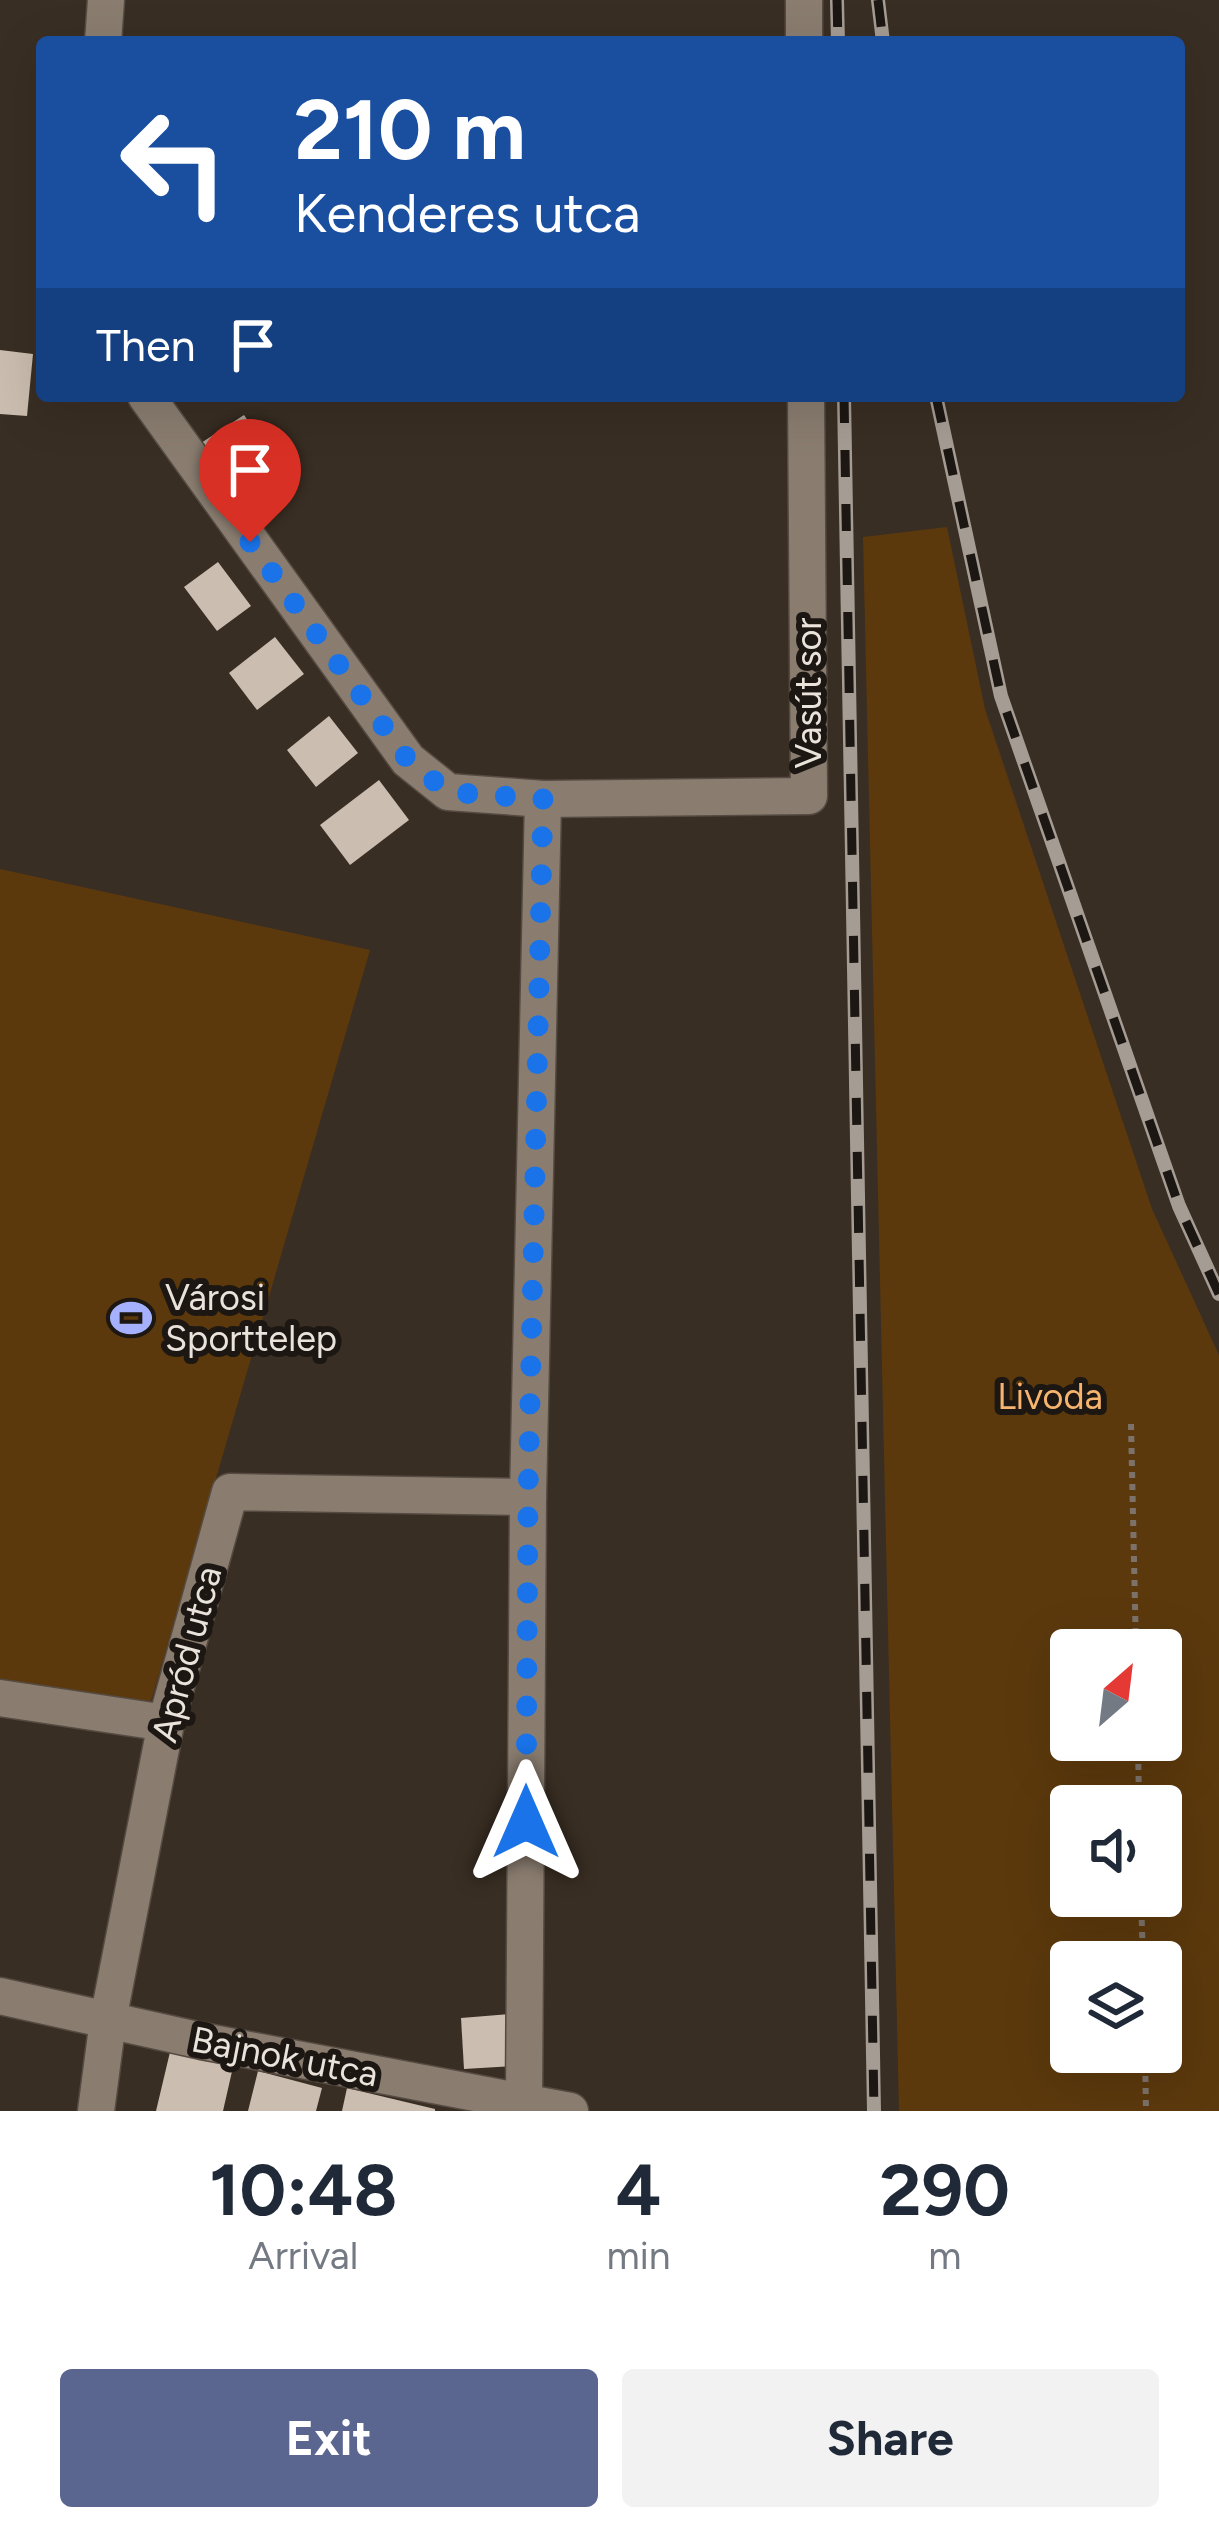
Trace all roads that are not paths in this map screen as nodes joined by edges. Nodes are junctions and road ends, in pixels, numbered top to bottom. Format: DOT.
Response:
graph roads {
  1 [pos="106,0"];
  2 [pos="804,0"];
  3 [pos="103,36"];
  4 [pos="804,36"];
  5 [pos="150,402"];
  6 [pos="806,402"];
  7 [pos="543,799"];
  8 [pos="528,1497"];
  9 [pos="0,1698"];
  10 [pos="166,1723"];
  11 [pos="0,1996"];
  12 [pos="108,2020"];
  13 [pos="524,2101"];
  14 [pos="96,2111"];
  15 [pos="571,2111"];
  1 -- 3 [label="street"];
  2 -- 4 [label="street"];
  5 -- 7 [label="street"];
  6 -- 7 [label="street, Vasút sor"];
  7 -- 8 [label="street"];
  8 -- 10 [label="street, Apród utca"];
  8 -- 13 [label="street"];
  9 -- 10 [label="street"];
  10 -- 12 [label="street, Apród utca"];
  11 -- 12 [label="street, Bajnok utca"];
  12 -- 13 [label="street, Bajnok utca"];
  12 -- 14 [label="street, Apród utca"];
  13 -- 15 [label="street, Bajnok utca"];
}
